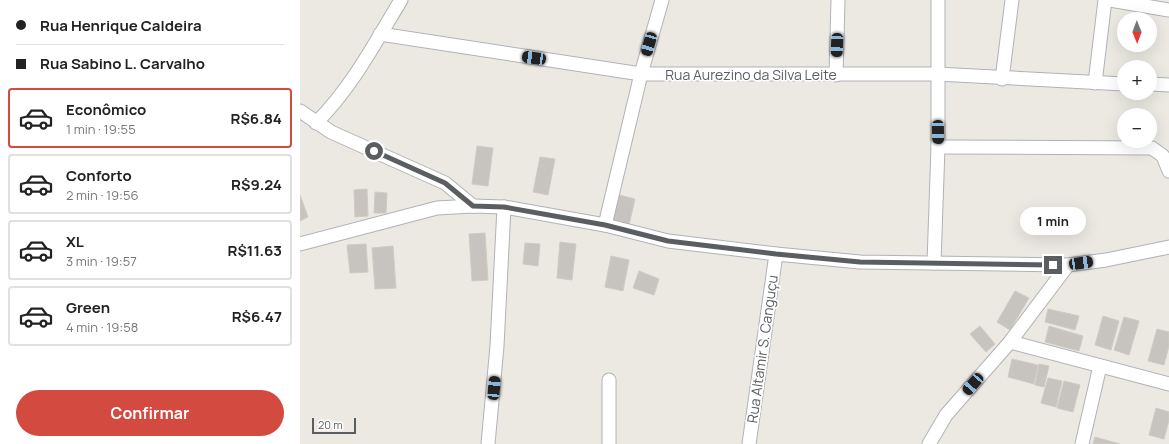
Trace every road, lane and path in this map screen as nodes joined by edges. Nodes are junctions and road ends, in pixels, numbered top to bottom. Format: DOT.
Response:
graph roads {
  1 [pos="401,0"];
  2 [pos="662,0"];
  3 [pos="838,0"];
  4 [pos="938,0"];
  5 [pos="1012,0"];
  6 [pos="1105,0"];
  7 [pos="1110,0"];
  8 [pos="1169,10"];
  9 [pos="380,34"];
  10 [pos="641,74"];
  11 [pos="937,74"];
  12 [pos="836,75"];
  13 [pos="1002,79"];
  14 [pos="1095,83"];
  15 [pos="1117,84"];
  16 [pos="1157,84"];
  17 [pos="1169,85"];
  18 [pos="300,111"];
  19 [pos="316,123"];
  20 [pos="938,147"];
  21 [pos="1169,171"];
  22 [pos="473,206"];
  23 [pos="504,207"];
  24 [pos="605,225"];
  25 [pos="300,244"];
  26 [pos="1169,247"];
  27 [pos="776,254"];
  28 [pos="934,263"];
  29 [pos="1068,265"];
  30 [pos="1010,342"];
  31 [pos="1100,366"];
  32 [pos="609,380"];
  33 [pos="1169,384"];
  34 [pos="488,444"];
  35 [pos="609,444"];
  36 [pos="750,444"];
  37 [pos="929,444"];
  38 [pos="1082,444"];
  1 -- 9 [label="street"];
  2 -- 10 [label="street"];
  3 -- 12 [label="street"];
  4 -- 11 [label="street"];
  5 -- 13 [label="street"];
  6 -- 14 [label="street"];
  7 -- 8 [label="street"];
  9 -- 10 [label="street, Rua Aurezino da Silva Leite"];
  9 -- 19 [label="street"];
  10 -- 12 [label="street, Rua Aurezino da Silva Leite"];
  10 -- 24 [label="street"];
  11 -- 12 [label="street, Rua Aurezino da Silva Leite"];
  11 -- 13 [label="street, Rua Aurezino da Silva Leite"];
  11 -- 20 [label="street"];
  13 -- 14 [label="street, Rua Aurezino da Silva Leite"];
  14 -- 15 [label="street, Rua Aurezino da Silva Leite"];
  16 -- 17 [label="street"];
  18 -- 19 [label="street"];
  19 -- 22 [label="street"];
  20 -- 21 [label="street"];
  20 -- 28 [label="street"];
  22 -- 23 [label="street"];
  22 -- 25 [label="street"];
  23 -- 24 [label="street"];
  23 -- 34 [label="street"];
  24 -- 27 [label="street"];
  26 -- 29 [label="street"];
  27 -- 28 [label="street"];
  27 -- 36 [label="street, Rua Altamir S. Canguçu"];
  28 -- 29 [label="street"];
  29 -- 30 [label="street"];
  30 -- 31 [label="street"];
  30 -- 37 [label="street"];
  31 -- 33 [label="street"];
  31 -- 38 [label="street"];
  32 -- 35 [label="street"];
}
